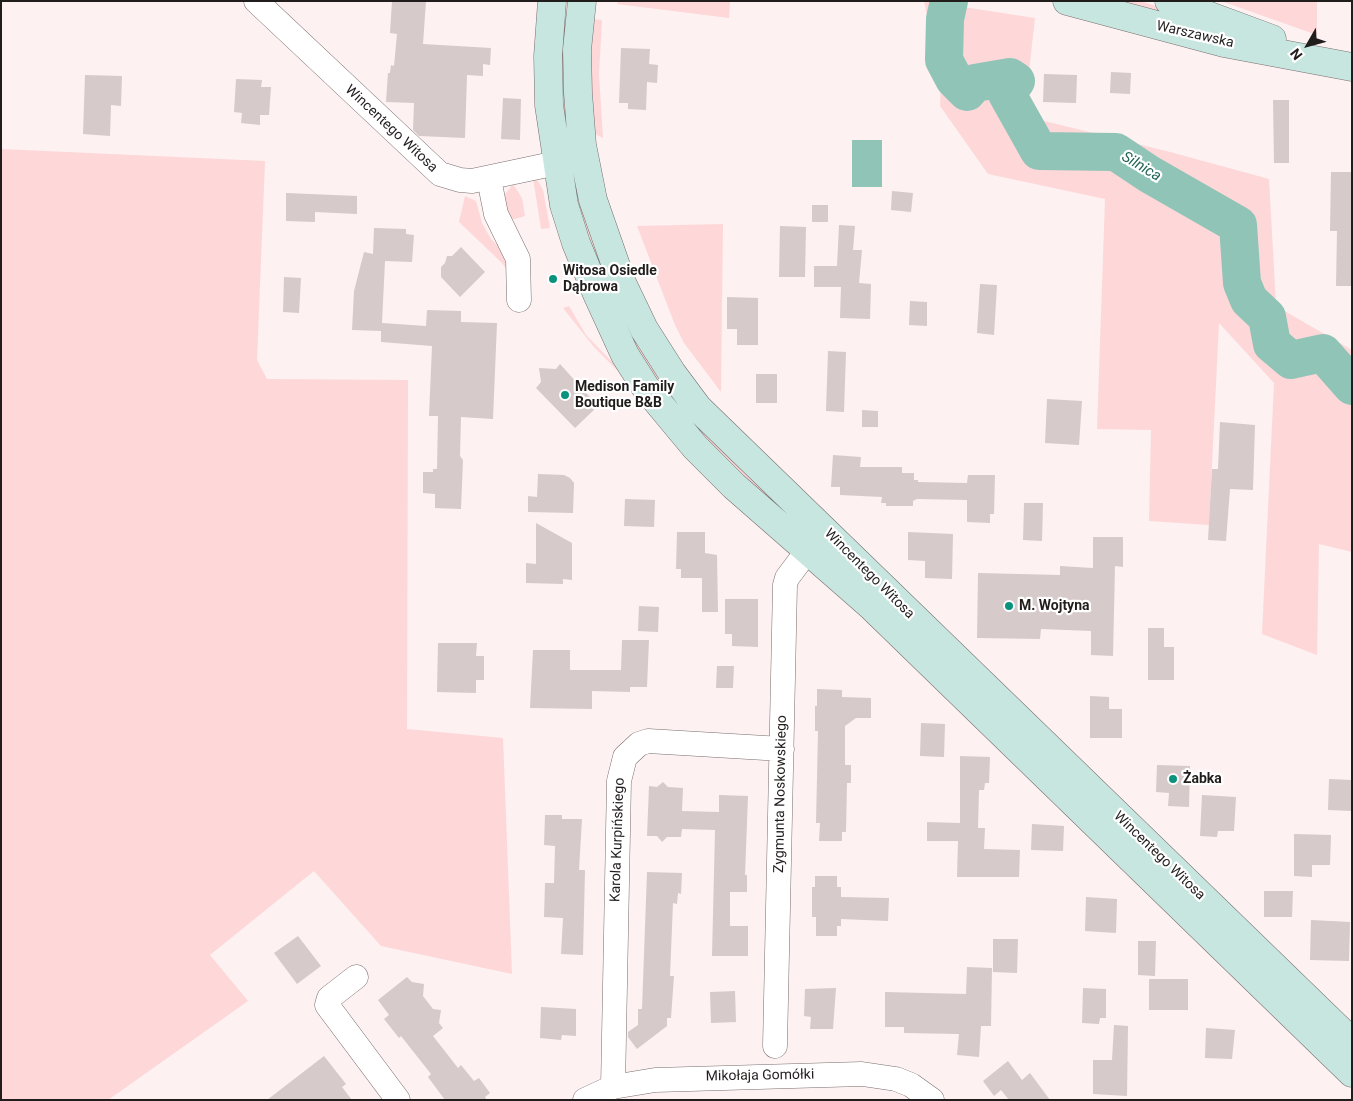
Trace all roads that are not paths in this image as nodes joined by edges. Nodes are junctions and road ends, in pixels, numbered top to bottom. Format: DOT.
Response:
graph roads {
  1 [pos="256,1"];
  2 [pos="552,1"];
  3 [pos="582,1"];
  4 [pos="1067,1"];
  5 [pos="1169,1"];
  6 [pos="1325,60"];
  7 [pos="1352,66"];
  8 [pos="556,164"];
  9 [pos="489,179"];
  10 [pos="519,300"];
  11 [pos="808,550"];
  12 [pos="782,749"];
  13 [pos="356,977"];
  14 [pos="1352,1042"];
  15 [pos="775,1046"];
  16 [pos="1352,1073"];
  17 [pos="613,1087"];
  18 [pos="387,1096"];
  19 [pos="585,1100"];
  20 [pos="932,1100"];
  1 -- 9 [label="street, Wincentego Witosa"];
  2 -- 8 [label="main road, Wincentego Witosa"];
  3 -- 14 [label="main road, Wincentego Witosa"];
  4 -- 6 [label="main road, Warszawska"];
  5 -- 6 [label="main road, Warszawska"];
  6 -- 7 [label="main road, Warszawska"];
  8 -- 9 [label="street, Wincentego Witosa"];
  8 -- 11 [label="main road, Wincentego Witosa"];
  9 -- 10 [label="street"];
  11 -- 12 [label="street, Zygmunta Noskowskiego"];
  11 -- 16 [label="main road, Wincentego Witosa"];
  12 -- 15 [label="street, Zygmunta Noskowskiego"];
  12 -- 17 [label="street, Karola Kurpińskiego"];
  13 -- 18 [label="street"];
  17 -- 19 [label="street, Mikołaja Gomółki"];
  17 -- 20 [label="street, Mikołaja Gomółki"];
}
